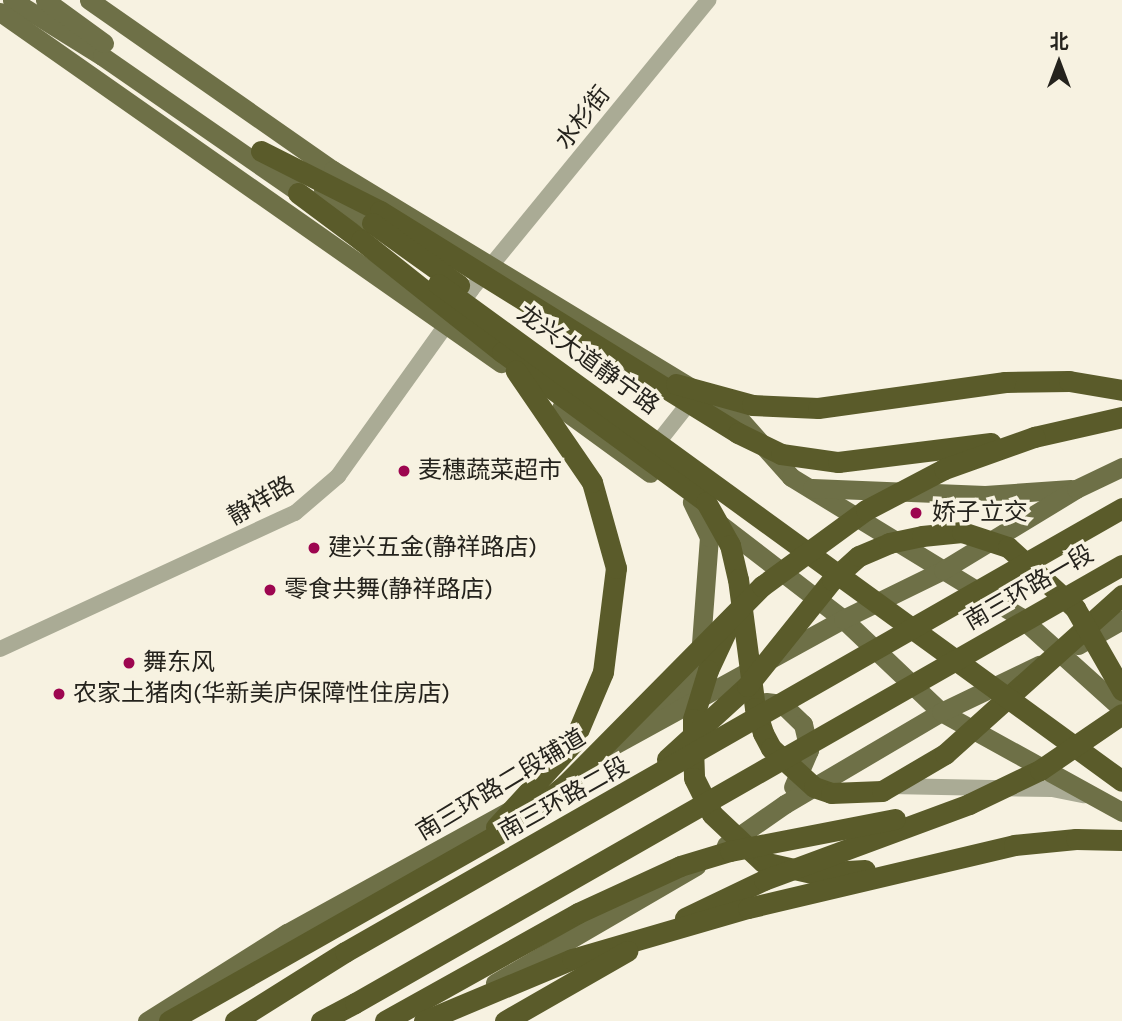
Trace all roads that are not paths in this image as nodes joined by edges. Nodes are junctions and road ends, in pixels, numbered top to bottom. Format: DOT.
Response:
graph roads {
  1 [pos="12,0"];
  2 [pos="46,0"];
  3 [pos="89,0"];
  4 [pos="708,0"];
  5 [pos="0,12"];
  6 [pos="261,150"];
  7 [pos="298,193"];
  8 [pos="370,227"];
  9 [pos="495,265"];
  10 [pos="448,324"];
  11 [pos="502,352"];
  12 [pos="629,365"];
  13 [pos="1122,390"];
  14 [pos="697,391"];
  15 [pos="1122,417"];
  16 [pos="1034,437"];
  17 [pos="615,449"];
  18 [pos="1122,467"];
  19 [pos="791,477"];
  20 [pos="1076,489"];
  21 [pos="692,502"];
  22 [pos="1122,508"];
  23 [pos="1122,565"];
  24 [pos="943,570"];
  25 [pos="1122,595"];
  26 [pos="736,612"];
  27 [pos="843,619"];
  28 [pos="1122,620"];
  29 [pos="920,625"];
  30 [pos="0,649"];
  31 [pos="1060,655"];
  32 [pos="1122,690"];
  33 [pos="687,709"];
  34 [pos="1122,711"];
  35 [pos="941,712"];
  36 [pos="626,737"];
  37 [pos="1122,764"];
  38 [pos="1122,781"];
  39 [pos="814,788"];
  40 [pos="619,798"];
  41 [pos="785,804"];
  42 [pos="969,804"];
  43 [pos="1114,807"];
  44 [pos="1122,840"];
  45 [pos="443,865"];
  46 [pos="912,869"];
  47 [pos="147,1021"];
  48 [pos="169,1021"];
  49 [pos="235,1021"];
  50 [pos="321,1021"];
  51 [pos="385,1021"];
  52 [pos="425,1021"];
  53 [pos="505,1021"];
  1 -- 7 [label="main road"];
  2 -- 6 [label="main road"];
  3 -- 9 [label="main road"];
  4 -- 9 [label="street, 水杉街"];
  5 -- 10 [label="main road"];
  6 -- 8 [label="highway"];
  7 -- 8 [label="highway"];
  8 -- 11 [label="highway, bridge"];
  8 -- 12 [label="highway, bridge"];
  8 -- 37 [label="highway, 龙兴大道静宁路, bridge"];
  8 -- 38 [label="highway, 龙兴大道静宁路, bridge"];
  9 -- 10 [label="street, 静祥路"];
  9 -- 14 [label="main road"];
  10 -- 17 [label="main road"];
  10 -- 30 [label="street, 静祥路"];
  11 -- 25 [label="highway, bridge"];
  11 -- 45 [label="highway, bridge"];
  12 -- 13 [label="highway, bridge"];
  12 -- 16 [label="highway, bridge"];
  14 -- 17 [label="street"];
  14 -- 19 [label="main road"];
  15 -- 16 [label="highway"];
  16 -- 26 [label="highway, bridge"];
  17 -- 21 [label="main road"];
  18 -- 20 [label="main road, 南三环路二段辅道"];
  19 -- 20 [label="main road"];
  19 -- 24 [label="main road"];
  20 -- 24 [label="main road, 南三环路二段辅道"];
  21 -- 27 [label="main road"];
  21 -- 36 [label="main road"];
  22 -- 29 [label="highway, 南三环路一段, bridge"];
  23 -- 50 [label="highway, 南三环路一段, bridge"];
  24 -- 27 [label="main road, 南三环路二段辅道"];
  24 -- 31 [label="main road"];
  26 -- 45 [label="highway, bridge"];
  26 -- 46 [label="highway, bridge"];
  27 -- 33 [label="main road, 南三环路二段辅道"];
  27 -- 35 [label="main road"];
  28 -- 31 [label="main road"];
  29 -- 40 [label="highway, 南三环路二段, bridge"];
  31 -- 34 [label="main road"];
  31 -- 35 [label="main road"];
  32 -- 40 [label="highway, bridge"];
  33 -- 36 [label="main road, 南三环路二段辅道"];
  33 -- 41 [label="main road"];
  34 -- 42 [label="highway, bridge"];
  35 -- 39 [label="main road"];
  35 -- 43 [label="main road"];
  36 -- 47 [label="main road, 南三环路二段辅道"];
  39 -- 41 [label="main road"];
  39 -- 43 [label="street"];
  40 -- 49 [label="highway, 南三环路二段, bridge"];
  41 -- 52 [label="main road"];
  42 -- 51 [label="highway, bridge"];
  42 -- 53 [label="highway, bridge"];
  44 -- 46 [label="highway, bridge"];
  45 -- 48 [label="highway, bridge"];
  46 -- 52 [label="highway, bridge"];
}
